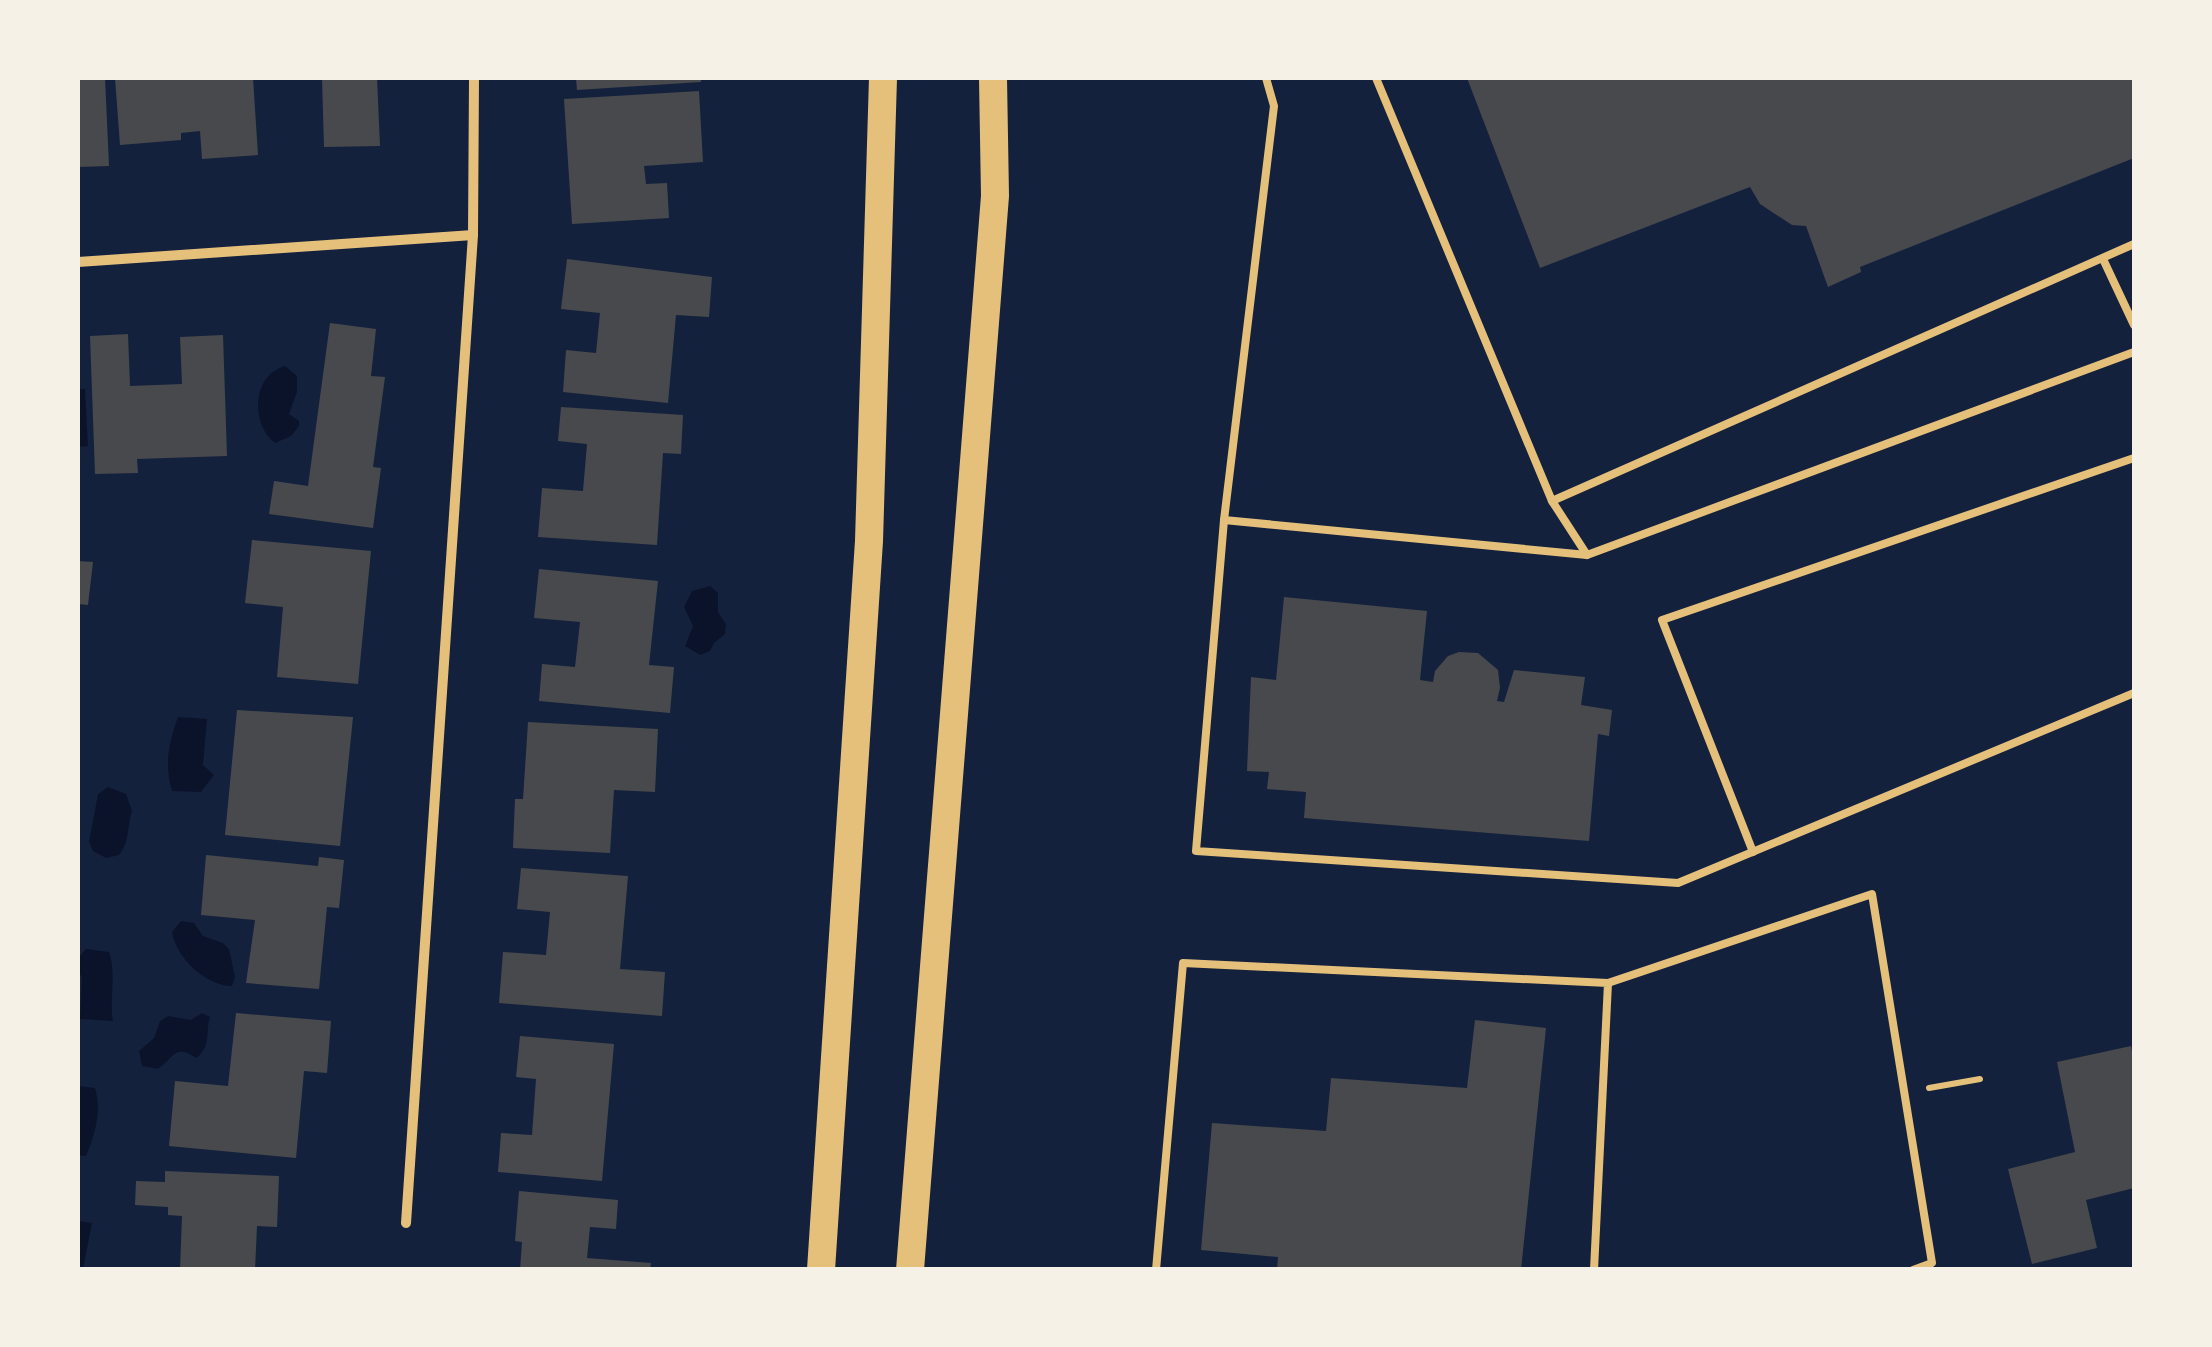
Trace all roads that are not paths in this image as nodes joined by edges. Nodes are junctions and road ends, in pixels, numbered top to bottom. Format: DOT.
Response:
graph roads {
  1 [pos="474,78"];
  2 [pos="883,78"];
  3 [pos="993,78"];
  4 [pos="1266,78"];
  5 [pos="1376,78"];
  6 [pos="473,235"];
  7 [pos="2134,244"];
  8 [pos="2103,259"];
  9 [pos="78,262"];
  10 [pos="2134,325"];
  11 [pos="2134,352"];
  12 [pos="2134,458"];
  13 [pos="1552,501"];
  14 [pos="1224,520"];
  15 [pos="1588,555"];
  16 [pos="2134,693"];
  17 [pos="1752,852"];
  18 [pos="1608,983"];
  19 [pos="406,1223"];
  20 [pos="821,1270"];
  21 [pos="910,1270"];
  22 [pos="1156,1270"];
  23 [pos="1594,1270"];
  24 [pos="1913,1270"];
  1 -- 6 [label="street"];
  2 -- 20 [label="highway"];
  3 -- 21 [label="highway"];
  4 -- 14 [label="lane"];
  5 -- 13 [label="lane"];
  6 -- 9 [label="street"];
  6 -- 19 [label="street"];
  7 -- 8 [label="lane"];
  8 -- 10 [label="lane"];
  8 -- 13 [label="lane"];
  11 -- 15 [label="lane"];
  12 -- 17 [label="lane"];
  13 -- 15 [label="lane"];
  14 -- 15 [label="lane"];
  14 -- 17 [label="lane"];
  16 -- 17 [label="lane"];
  18 -- 22 [label="lane"];
  18 -- 23 [label="lane"];
  18 -- 24 [label="lane"];
}
